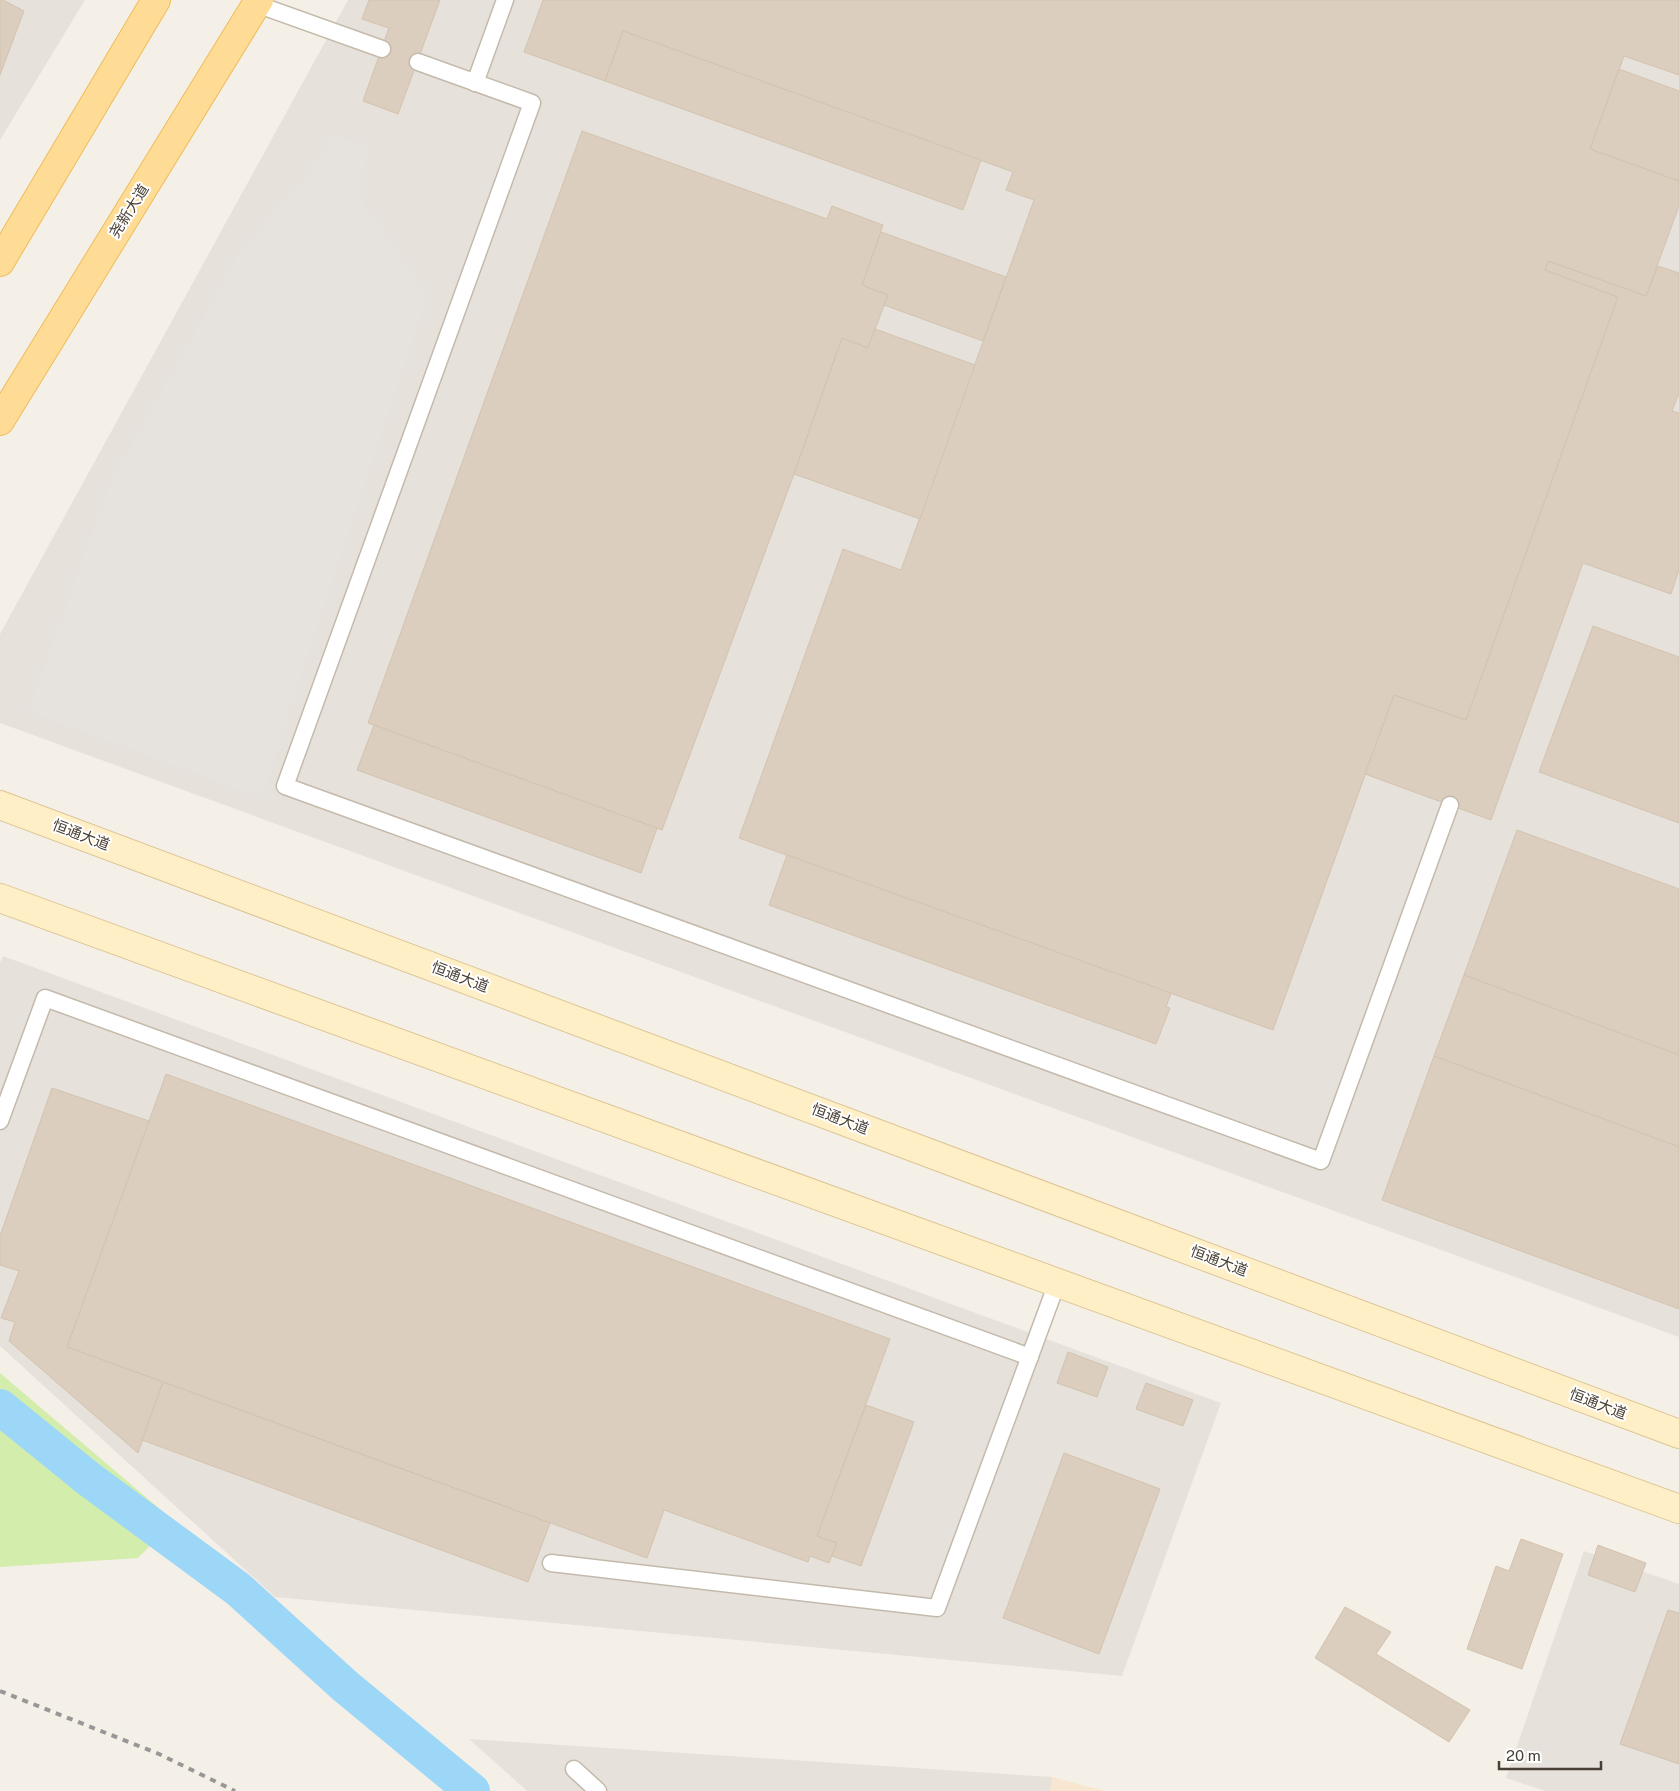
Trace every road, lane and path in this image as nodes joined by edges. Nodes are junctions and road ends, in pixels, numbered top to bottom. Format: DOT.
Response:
graph roads {
  1 [pos="156,0"];
  2 [pos="505,0"];
  3 [pos="258,2"];
  4 [pos="382,49"];
  5 [pos="418,62"];
  6 [pos="475,83"];
  7 [pos="0,262"];
  8 [pos="0,421"];
  9 [pos="0,805"];
  10 [pos="1450,805"];
  11 [pos="0,898"];
  12 [pos="0,1121"];
  13 [pos="1057,1283"];
  14 [pos="1030,1357"];
  15 [pos="1679,1434"];
  16 [pos="1679,1509"];
  17 [pos="551,1563"];
  18 [pos="574,1769"];
  19 [pos="598,1791"];
  1 -- 7 [label="main road"];
  2 -- 6 [label="lane"];
  3 -- 4 [label="lane"];
  3 -- 8 [label="main road, 尧新大道"];
  5 -- 6 [label="lane"];
  6 -- 10 [label="lane"];
  9 -- 15 [label="main road, 恒通大道"];
  11 -- 13 [label="main road"];
  12 -- 14 [label="lane"];
  13 -- 14 [label="lane"];
  13 -- 16 [label="main road"];
  14 -- 17 [label="lane"];
  18 -- 19 [label="lane"];
}
